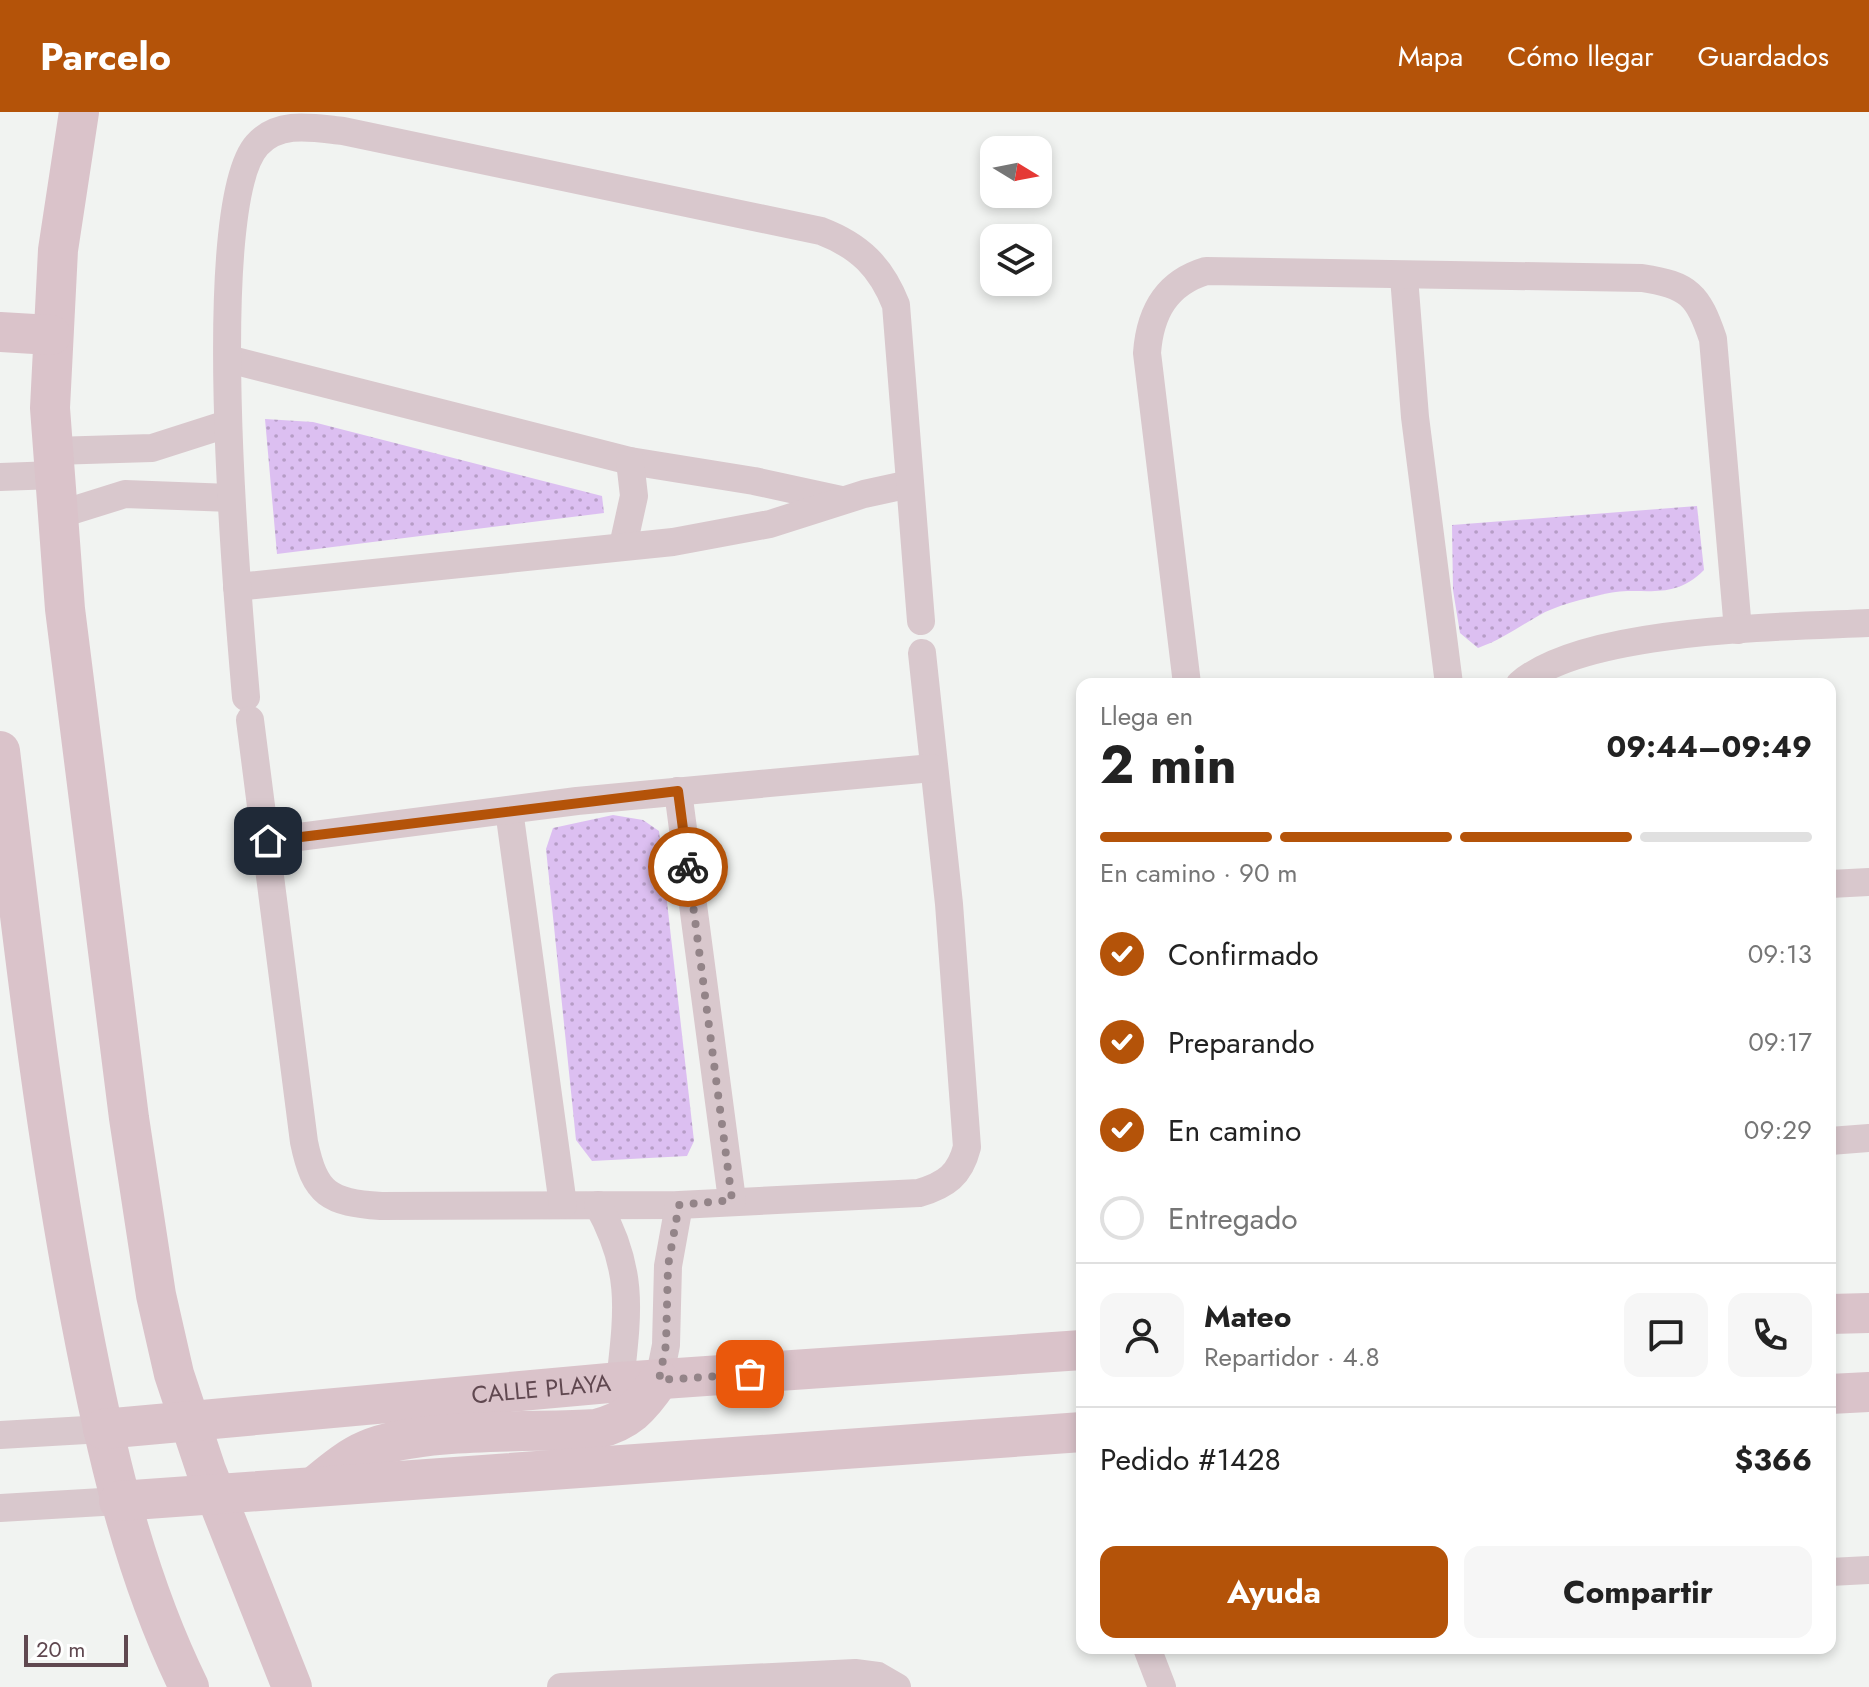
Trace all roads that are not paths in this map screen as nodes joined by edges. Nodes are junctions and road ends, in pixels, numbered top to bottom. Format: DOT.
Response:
graph roads {
  1 [pos="79,112"];
  2 [pos="1404,277"];
  3 [pos="0,332"];
  4 [pos="51,335"];
  5 [pos="228,359"];
  6 [pos="227,424"];
  7 [pos="630,461"];
  8 [pos="54,463"];
  9 [pos="0,477"];
  10 [pos="910,484"];
  11 [pos="231,498"];
  12 [pos="842,501"];
  13 [pos="58,515"];
  14 [pos="623,546"];
  15 [pos="237,587"];
  16 [pos="921,621"];
  17 [pos="1869,623"];
  18 [pos="1738,630"];
  19 [pos="922,653"];
  20 [pos="1186,678"];
  21 [pos="1448,678"];
  22 [pos="1531,678"];
  23 [pos="0,751"];
  24 [pos="932,768"];
  25 [pos="678,791"];
  26 [pos="509,810"];
  27 [pos="268,841"];
  28 [pos="1869,882"];
  29 [pos="1836,884"];
  30 [pos="1869,1138"];
  31 [pos="1836,1141"];
  32 [pos="732,1200"];
  33 [pos="563,1205"];
  34 [pos="598,1205"];
  35 [pos="679,1205"];
  36 [pos="1869,1313"];
  37 [pos="1836,1314"];
  38 [pos="1076,1350"];
  39 [pos="640,1381"];
  40 [pos="1869,1392"];
  41 [pos="1836,1394"];
  42 [pos="188,1419"];
  43 [pos="103,1429"];
  44 [pos="1076,1432"];
  45 [pos="0,1435"];
  46 [pos="316,1485"];
  47 [pos="216,1497"];
  48 [pos="119,1501"];
  49 [pos="0,1508"];
  50 [pos="1869,1570"];
  51 [pos="1836,1572"];
  52 [pos="1149,1654"];
  53 [pos="887,1682"];
  54 [pos="675,1684"];
  55 [pos="189,1687"];
  56 [pos="292,1687"];
  57 [pos="561,1687"];
  58 [pos="1162,1687"];
  1 -- 4 [label="street"];
  2 -- 18 [label="street"];
  2 -- 20 [label="street"];
  2 -- 21 [label="street"];
  3 -- 4 [label="street"];
  4 -- 8 [label="street"];
  5 -- 6 [label="street"];
  5 -- 7 [label="street"];
  5 -- 10 [label="street"];
  6 -- 8 [label="street"];
  6 -- 11 [label="street"];
  7 -- 12 [label="street"];
  7 -- 14 [label="street"];
  8 -- 9 [label="street"];
  8 -- 13 [label="street"];
  10 -- 12 [label="street"];
  10 -- 16 [label="street"];
  11 -- 13 [label="street"];
  11 -- 15 [label="street"];
  12 -- 14 [label="street"];
  13 -- 42 [label="street"];
  14 -- 15 [label="street"];
  15 -- 27 [label="street"];
  17 -- 18 [label="street"];
  18 -- 22 [label="street"];
  19 -- 24 [label="street"];
  23 -- 43 [label="street"];
  24 -- 25 [label="street"];
  24 -- 32 [label="street"];
  25 -- 26 [label="street"];
  25 -- 32 [label="street"];
  26 -- 27 [label="street"];
  26 -- 33 [label="street"];
  27 -- 33 [label="street"];
  28 -- 29 [label="street"];
  30 -- 31 [label="street"];
  32 -- 35 [label="street"];
  33 -- 34 [label="street"];
  34 -- 35 [label="street"];
  34 -- 39 [label="street"];
  35 -- 39 [label="street"];
  36 -- 37 [label="street"];
  38 -- 39 [label="street, CALLE PLAYA"];
  39 -- 42 [label="street, CALLE PLAYA"];
  39 -- 46 [label="street"];
  40 -- 41 [label="street"];
  42 -- 43 [label="street, CALLE PLAYA"];
  42 -- 47 [label="street"];
  43 -- 45 [label="street, CALLE PLAYA"];
  43 -- 48 [label="street"];
  44 -- 46 [label="street"];
  46 -- 47 [label="street"];
  47 -- 48 [label="street"];
  47 -- 56 [label="street"];
  48 -- 49 [label="street"];
  48 -- 55 [label="street"];
  50 -- 51 [label="street"];
  52 -- 58 [label="street"];
  53 -- 54 [label="street"];
  54 -- 57 [label="street"];
}
